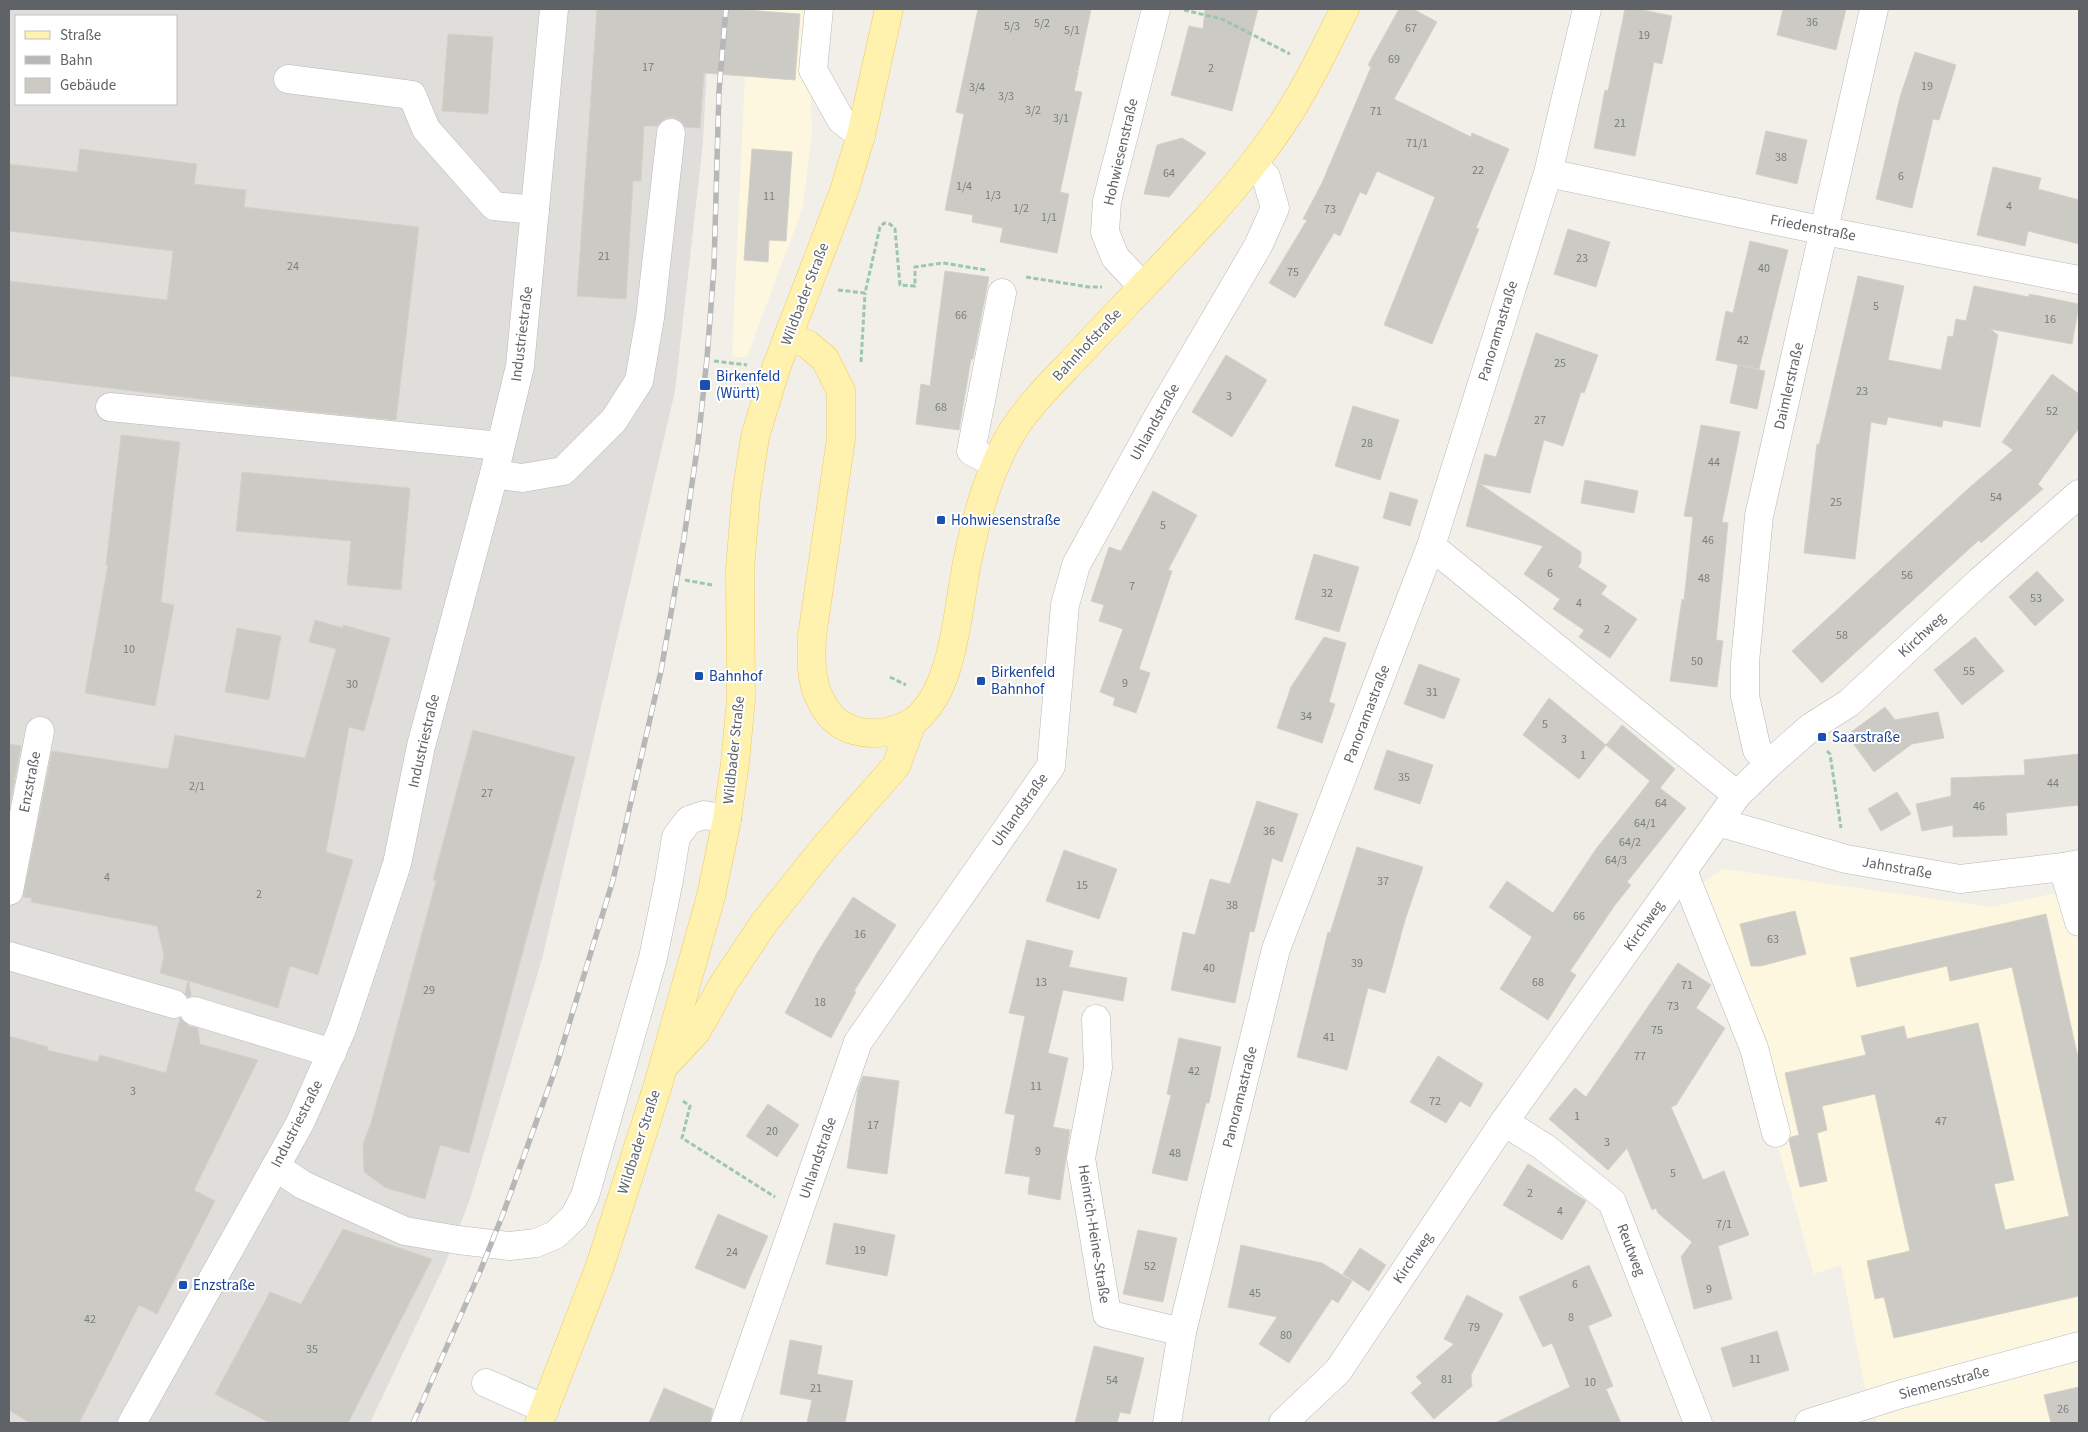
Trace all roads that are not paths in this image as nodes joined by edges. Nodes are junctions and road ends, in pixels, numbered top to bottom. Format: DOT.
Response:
graph roads {
  1 [pos="554,9"];
  2 [pos="819,9"];
  3 [pos="889,9"];
  4 [pos="1156,9"];
  5 [pos="1345,9"];
  6 [pos="1586,9"];
  7 [pos="1874,9"];
  8 [pos="288,79"];
  9 [pos="672,133"];
  10 [pos="861,135"];
  11 [pos="1254,164"];
  12 [pos="1548,173"];
  13 [pos="535,210"];
  14 [pos="1825,231"];
  15 [pos="1005,280"];
  16 [pos="2079,280"];
  17 [pos="1142,286"];
  18 [pos="788,336"];
  19 [pos="110,407"];
  20 [pos="500,446"];
  21 [pos="996,464"];
  22 [pos="494,474"];
  23 [pos="2079,494"];
  24 [pos="1431,546"];
  25 [pos="912,723"];
  26 [pos="40,731"];
  27 [pos="1770,763"];
  28 [pos="1737,796"];
  29 [pos="727,819"];
  30 [pos="1718,822"];
  31 [pos="2071,865"];
  32 [pos="1683,872"];
  33 [pos="9,891"];
  34 [pos="2079,922"];
  35 [pos="9,956"];
  36 [pos="1096,1019"];
  37 [pos="332,1052"];
  38 [pos="662,1068"];
  39 [pos="1504,1122"];
  40 [pos="1776,1133"];
  41 [pos="276,1166"];
  42 [pos="1182,1332"];
  43 [pos="2079,1346"];
  44 [pos="486,1383"];
  45 [pos="542,1416"];
  46 [pos="132,1423"];
  47 [pos="725,1423"];
  48 [pos="1167,1423"];
  49 [pos="1282,1423"];
  50 [pos="1698,1423"];
  51 [pos="1810,1423"];
  1 -- 13 [label="street, Industriestraße"];
  2 -- 10 [label="street"];
  3 -- 10 [label="main road, Wildbader Straße"];
  4 -- 17 [label="street, Hohwiesenstraße"];
  5 -- 11 [label="main road, Bahnhofstraße"];
  6 -- 12 [label="street, Panoramastraße"];
  7 -- 14 [label="street, Daimlerstraße"];
  8 -- 13 [label="street"];
  9 -- 22 [label="street"];
  10 -- 18 [label="main road, Wildbader Straße"];
  11 -- 17 [label="main road, Bahnhofstraße"];
  11 -- 47 [label="street, Uhlandstraße"];
  12 -- 14 [label="street, Friedenstraße"];
  12 -- 24 [label="street, Panoramastraße"];
  13 -- 20 [label="street, Industriestraße"];
  14 -- 16 [label="street, Friedenstraße"];
  14 -- 27 [label="street, Daimlerstraße"];
  15 -- 21 [label="street"];
  17 -- 21 [label="main road, Bahnhofstraße"];
  18 -- 25 [label="main road"];
  18 -- 29 [label="main road, Wildbader Straße"];
  19 -- 20 [label="street"];
  20 -- 22 [label="street, Industriestraße"];
  21 -- 25 [label="main road, Bahnhofstraße"];
  22 -- 37 [label="street, Industriestraße"];
  23 -- 27 [label="street, Kirchweg"];
  24 -- 28 [label="street"];
  24 -- 42 [label="street, Panoramastraße"];
  25 -- 38 [label="main road"];
  26 -- 33 [label="street, Enzstraße"];
  27 -- 28 [label="street, Kirchweg"];
  28 -- 30 [label="street, Kirchweg"];
  29 -- 38 [label="main road, Wildbader Straße"];
  29 -- 41 [label="street"];
  30 -- 31 [label="street, Jahnstraße"];
  30 -- 32 [label="street, Kirchweg"];
  31 -- 34 [label="street"];
  32 -- 39 [label="street, Kirchweg"];
  32 -- 40 [label="street"];
  35 -- 37 [label="street"];
  36 -- 42 [label="street, Heinrich-Heine-Straße"];
  37 -- 41 [label="street, Industriestraße"];
  38 -- 45 [label="main road, Wildbader Straße"];
  39 -- 49 [label="street, Kirchweg"];
  39 -- 50 [label="street, Reutweg"];
  41 -- 46 [label="street, Industriestraße"];
  42 -- 48 [label="street, Panoramastraße"];
  43 -- 51 [label="street, Siemensstraße"];
  44 -- 45 [label="street"];
}
